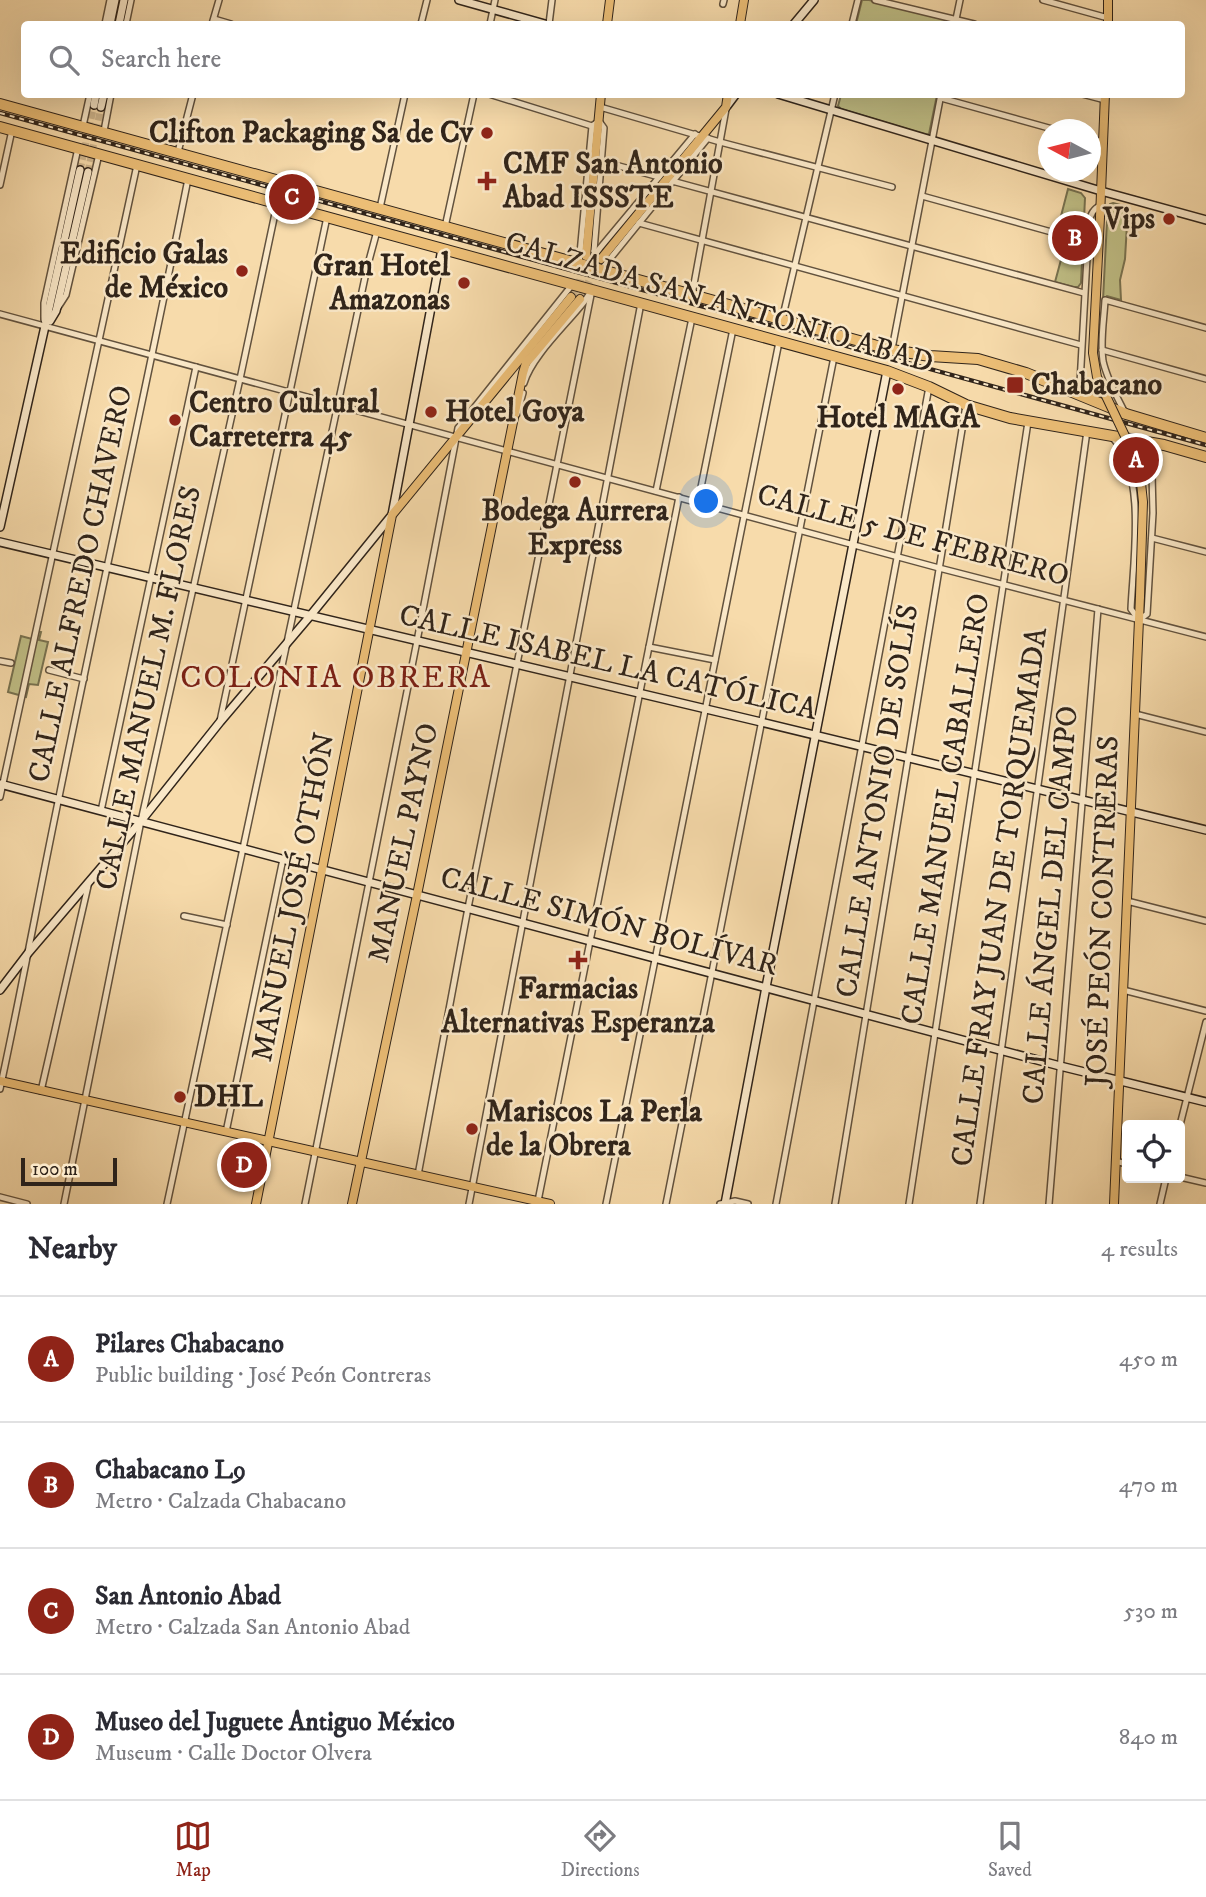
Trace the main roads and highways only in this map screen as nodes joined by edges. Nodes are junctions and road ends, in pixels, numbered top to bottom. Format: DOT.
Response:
graph roads {
  1 [pos="610,0"];
  2 [pos="744,0"];
  3 [pos="1108,0"];
  4 [pos="607,21"];
  5 [pos="740,21"];
  6 [pos="1108,21"];
  7 [pos="601,98"];
  8 [pos="727,98"];
  9 [pos="1105,98"];
  10 [pos="0,104"];
  11 [pos="0,127"];
  12 [pos="583,260"];
  13 [pos="601,265"];
  14 [pos="1206,438"];
  15 [pos="1206,457"];
  16 [pos="392,514"];
  17 [pos="1,1084"];
  18 [pos="269,1141"];
  19 [pos="361,1162"];
  20 [pos="256,1204"];
  21 [pos="352,1204"];
  22 [pos="550,1204"];
  23 [pos="1114,1204"];
  1 -- 4 [label="main road"];
  2 -- 5 [label="main road"];
  3 -- 6 [label="main road"];
  7 -- 12 [label="main road"];
  8 -- 13 [label="main road"];
  9 -- 23 [label="main road, JOSÉ PEÓN CONTRERAS, bridge"];
  10 -- 12 [label="highway, CALZADA SAN ANTONIO ABAD"];
  11 -- 15 [label="highway, CALZADA SAN ANTONIO ABAD"];
  12 -- 13 [label="highway, CALZADA SAN ANTONIO ABAD"];
  13 -- 14 [label="highway, CALZADA SAN ANTONIO ABAD"];
  16 -- 18 [label="main road, MANUEL JOSÉ OTHÓN"];
  16 -- 19 [label="main road, MANUEL PAYNO"];
  17 -- 18 [label="main road"];
  18 -- 19 [label="main road"];
  18 -- 20 [label="main road, MANUEL JOSÉ OTHÓN"];
  19 -- 21 [label="main road, MANUEL PAYNO"];
  19 -- 22 [label="main road"];
}
